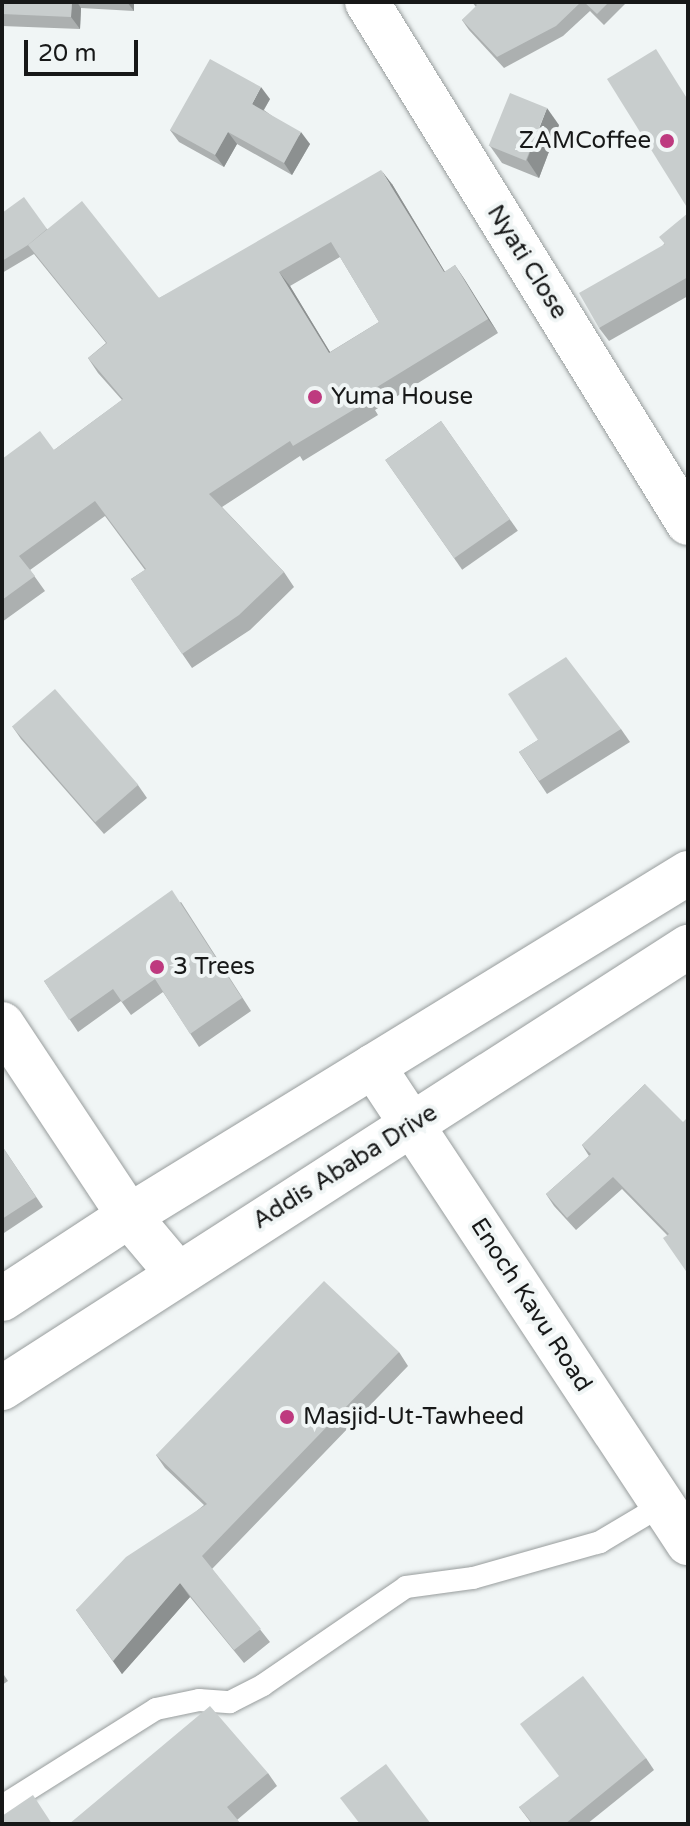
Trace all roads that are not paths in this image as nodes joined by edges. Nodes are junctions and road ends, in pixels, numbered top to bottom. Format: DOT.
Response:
graph roads {
  1 [pos="367,2"];
  2 [pos="688,523"];
  3 [pos="688,873"];
  4 [pos="688,947"];
  5 [pos="2,1024"];
  6 [pos="373,1066"];
  7 [pos="413,1125"];
  8 [pos="129,1216"];
  9 [pos="177,1273"];
  10 [pos="2,1299"];
  11 [pos="2,1388"];
  12 [pos="662,1505"];
  13 [pos="688,1543"];
  14 [pos="2,1806"];
  1 -- 2 [label="main road, Nyati Close"];
  3 -- 6 [label="main road"];
  4 -- 7 [label="main road, Addis Ababa Drive"];
  5 -- 8 [label="main road"];
  6 -- 7 [label="main road, Enoch Kavu Road"];
  6 -- 8 [label="main road"];
  7 -- 9 [label="main road, Addis Ababa Drive"];
  7 -- 12 [label="main road, Enoch Kavu Road"];
  8 -- 9 [label="main road"];
  8 -- 10 [label="main road"];
  9 -- 11 [label="main road, Addis Ababa Drive"];
  12 -- 13 [label="main road, Enoch Kavu Road"];
  12 -- 14 [label="lane"];
}
